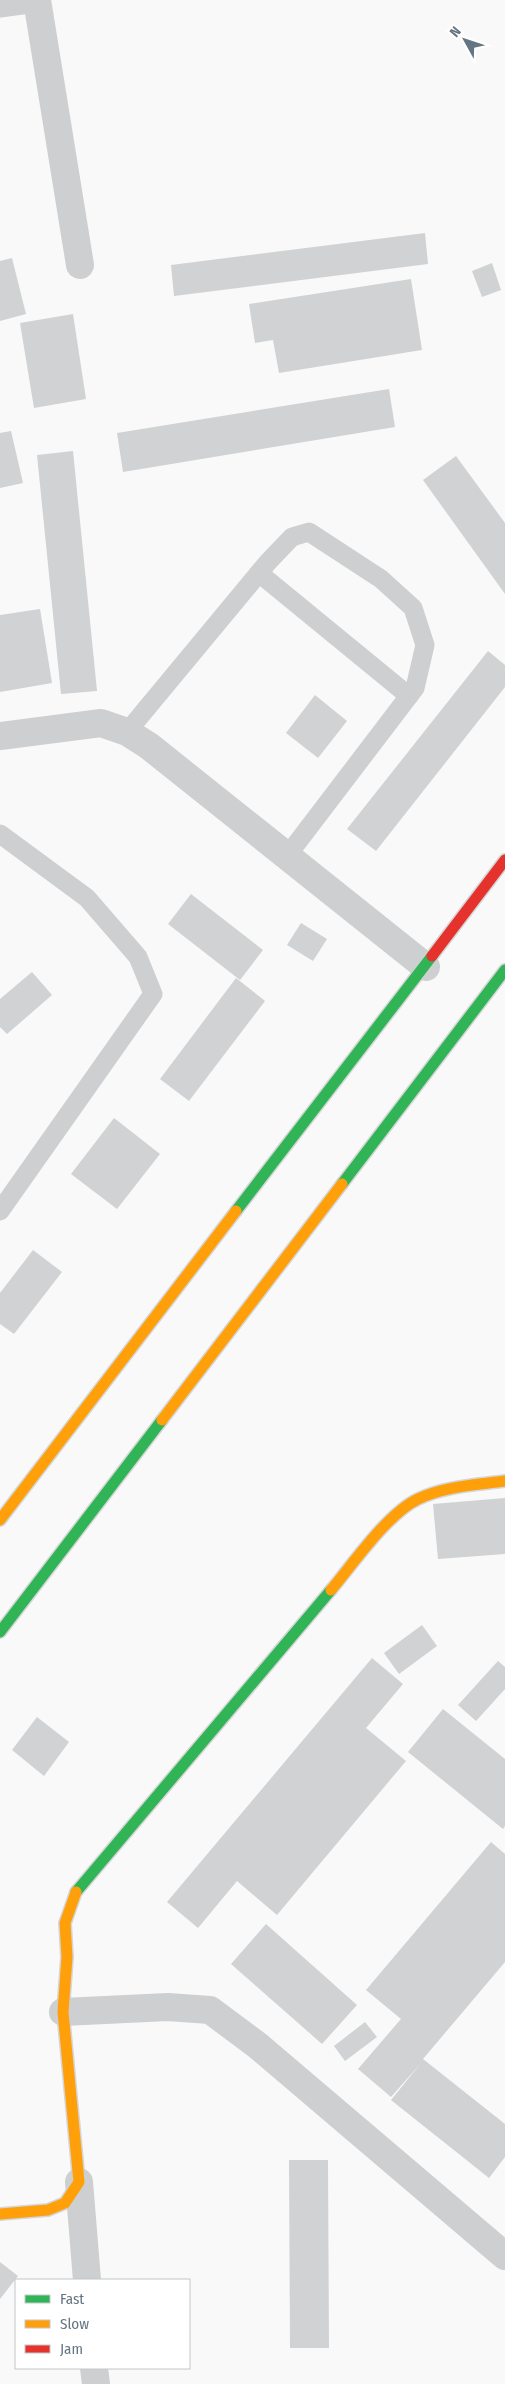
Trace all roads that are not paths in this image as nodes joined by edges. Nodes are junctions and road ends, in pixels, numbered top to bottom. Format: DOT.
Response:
graph roads {
  1 [pos="37,1"];
  2 [pos="0,8"];
  3 [pos="80,265"];
  4 [pos="259,573"];
  5 [pos="409,696"];
  6 [pos="126,732"];
  7 [pos="0,736"];
  8 [pos="0,834"];
  9 [pos="287,856"];
  10 [pos="505,860"];
  11 [pos="426,967"];
  12 [pos="505,970"];
  13 [pos="0,1211"];
  14 [pos="505,1481"];
  15 [pos="0,1520"];
  16 [pos="0,1632"];
  17 [pos="63,2012"];
  18 [pos="79,2182"];
  19 [pos="0,2214"];
  20 [pos="505,2256"];
  21 [pos="87,2279"];
  22 [pos="94,2369"];
  23 [pos="96,2384"];
  1 -- 2 [label="lane"];
  1 -- 3 [label="street"];
  4 -- 5 [label="lane"];
  4 -- 5 [label="lane"];
  4 -- 6 [label="lane"];
  5 -- 9 [label="lane"];
  6 -- 7 [label="street"];
  6 -- 9 [label="street"];
  8 -- 13 [label="lane"];
  9 -- 11 [label="street"];
  10 -- 11 [label="street"];
  11 -- 15 [label="street"];
  12 -- 16 [label="street"];
  14 -- 17 [label="street"];
  17 -- 18 [label="street"];
  17 -- 20 [label="street"];
  18 -- 19 [label="street"];
  18 -- 21 [label="street"];
  22 -- 23 [label="street"];
}
